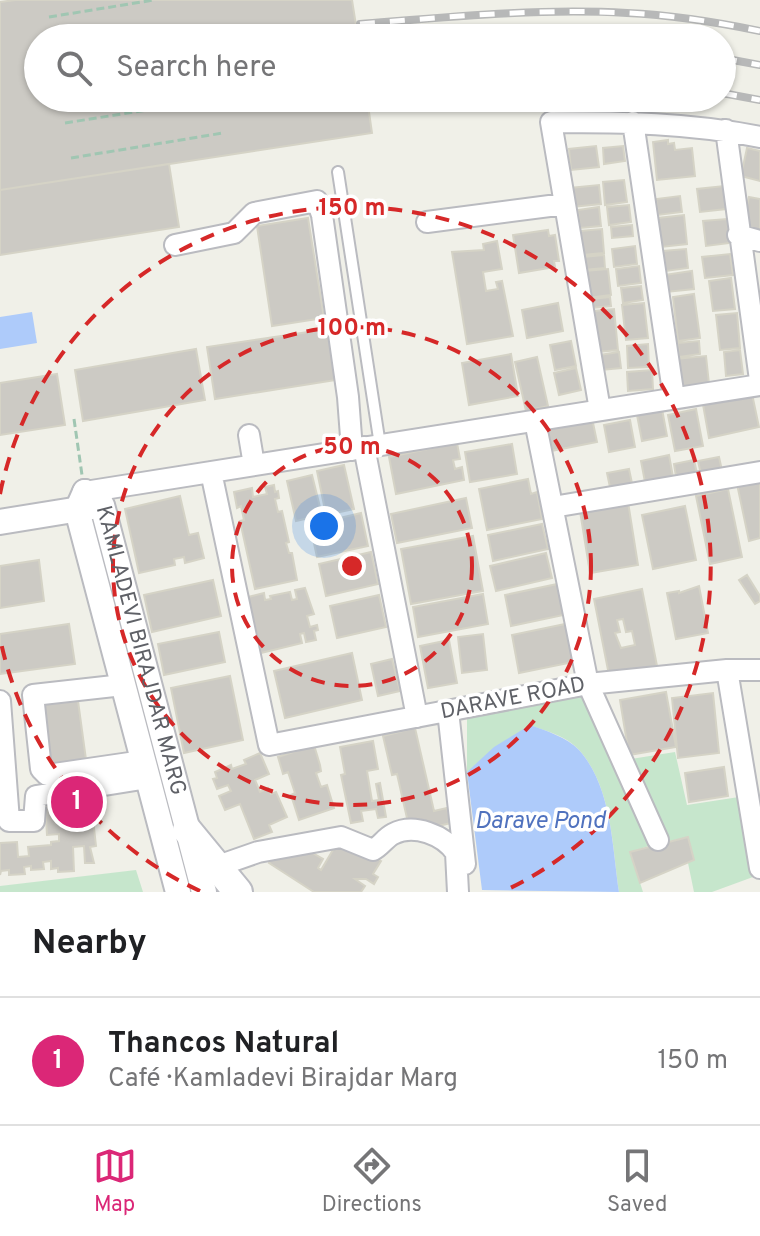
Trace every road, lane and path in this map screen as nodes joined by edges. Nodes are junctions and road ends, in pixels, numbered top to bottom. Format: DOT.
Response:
graph roads {
  1 [pos="154,0"];
  2 [pos="49,17"];
  3 [pos="134,112"];
  4 [pos="633,122"];
  5 [pos="65,123"];
  6 [pos="726,130"];
  7 [pos="223,133"];
  8 [pos="760,137"];
  9 [pos="71,158"];
  10 [pos="338,172"];
  11 [pos="565,204"];
  12 [pos="427,222"];
  13 [pos="738,235"];
  14 [pos="760,241"];
  15 [pos="175,245"];
  16 [pos="760,382"];
  17 [pos="674,398"];
  18 [pos="600,410"];
  19 [pos="74,419"];
  20 [pos="535,421"];
  21 [pos="249,435"];
  22 [pos="365,447"];
  23 [pos="79,456"];
  24 [pos="254,465"];
  25 [pos="211,472"];
  26 [pos="760,472"];
  27 [pos="94,499"];
  28 [pos="0,505"];
  29 [pos="553,507"];
  30 [pos="0,522"];
  31 [pos="727,670"];
  32 [pos="760,670"];
  33 [pos="588,684"];
  34 [pos="123,685"];
  35 [pos="0,701"];
  36 [pos="448,711"];
  37 [pos="417,717"];
  38 [pos="146,770"];
  39 [pos="187,830"];
  40 [pos="658,840"];
  41 [pos="760,868"];
  42 [pos="210,879"];
  43 [pos="178,892"];
  44 [pos="238,892"];
  45 [pos="458,892"];
  46 [pos="468,892"];
  1 -- 2 [label="path"];
  3 -- 5 [label="path"];
  4 -- 6 [label="street"];
  4 -- 11 [label="street"];
  4 -- 17 [label="street"];
  6 -- 8 [label="street"];
  6 -- 13 [label="street"];
  7 -- 9 [label="path"];
  10 -- 22 [label="lane"];
  11 -- 12 [label="street"];
  11 -- 18 [label="street"];
  13 -- 14 [label="street"];
  13 -- 16 [label="street"];
  15 -- 22 [label="street"];
  16 -- 17 [label="street"];
  17 -- 18 [label="street"];
  18 -- 20 [label="street"];
  19 -- 23 [label="path"];
  20 -- 22 [label="street"];
  20 -- 29 [label="street"];
  21 -- 24 [label="street"];
  22 -- 24 [label="street"];
  22 -- 37 [label="street"];
  24 -- 25 [label="street"];
  25 -- 27 [label="street"];
  25 -- 37 [label="street, DARAVE ROAD"];
  26 -- 29 [label="street"];
  27 -- 28 [label="street"];
  27 -- 30 [label="street"];
  27 -- 34 [label="street, KAMLADEVI BIRAJDAR MARG"];
  27 -- 39 [label="street, KAMLADEVI BIRAJDAR MARG"];
  29 -- 33 [label="street"];
  31 -- 32 [label="street, DARAVE ROAD"];
  31 -- 33 [label="street, DARAVE ROAD"];
  31 -- 41 [label="street"];
  33 -- 36 [label="street, DARAVE ROAD"];
  33 -- 40 [label="street"];
  34 -- 38 [label="street, KAMLADEVI BIRAJDAR MARG"];
  34 -- 38 [label="street"];
  35 -- 38 [label="street"];
  36 -- 37 [label="street, DARAVE ROAD"];
  36 -- 46 [label="street"];
  38 -- 43 [label="street, KAMLADEVI BIRAJDAR MARG"];
  39 -- 42 [label="main road"];
  42 -- 44 [label="main road"];
  42 -- 45 [label="street"];
}
